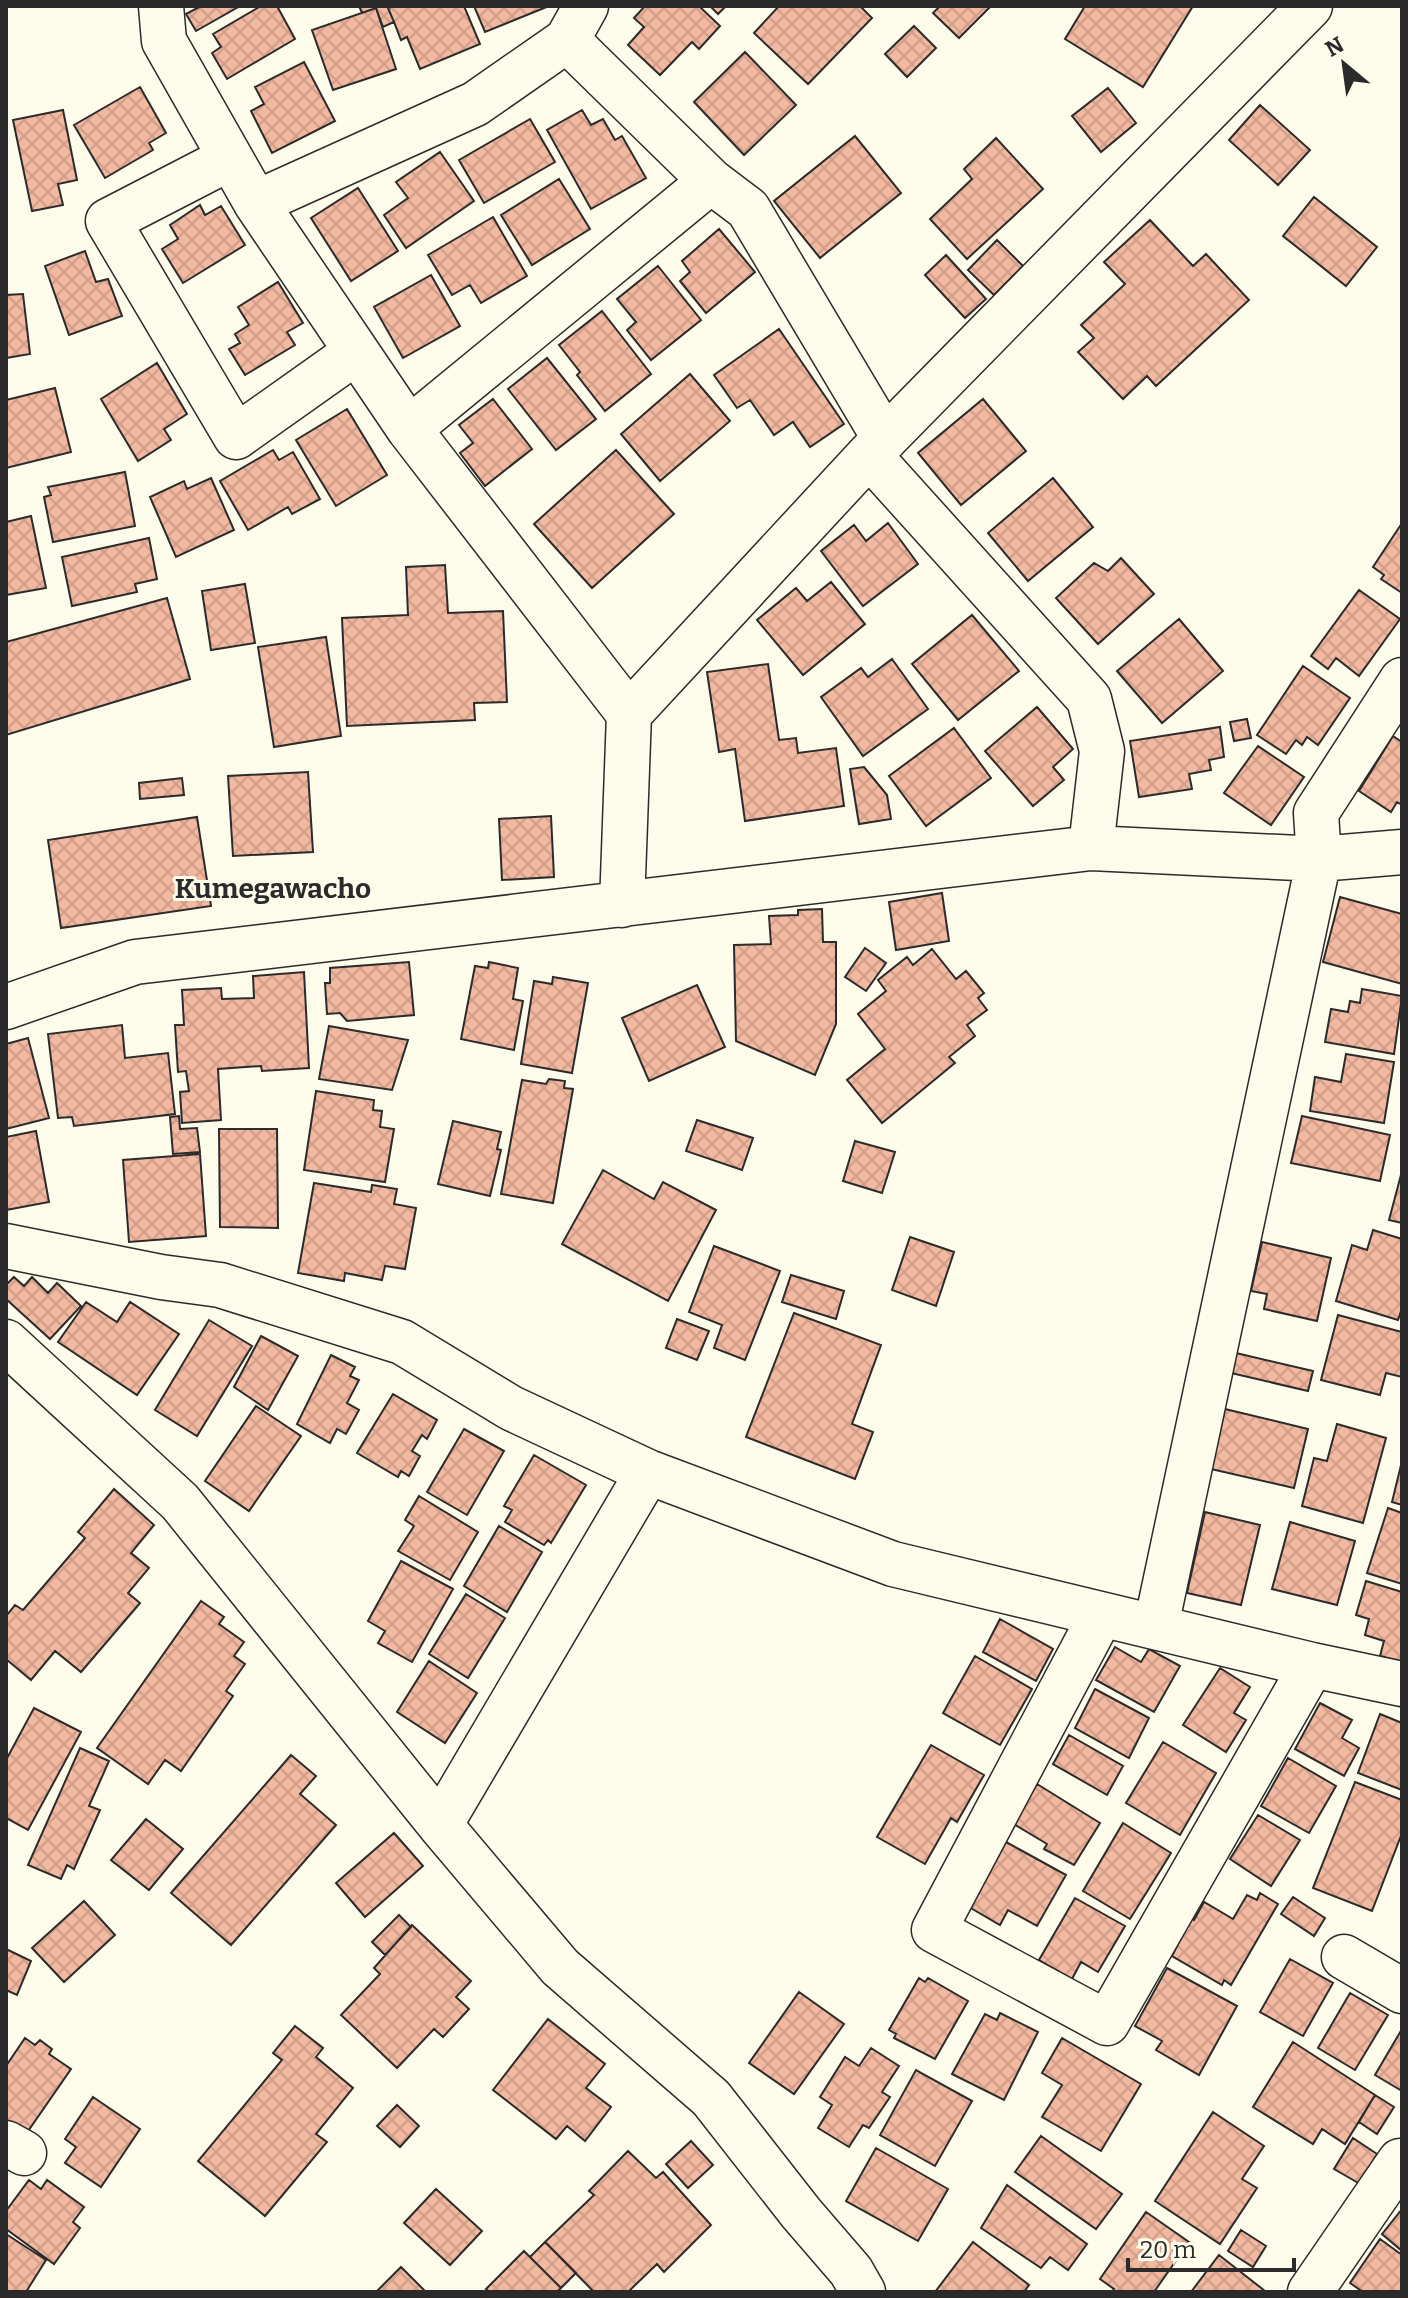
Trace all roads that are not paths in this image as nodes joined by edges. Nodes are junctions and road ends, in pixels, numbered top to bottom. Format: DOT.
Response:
graph roads {
  1 [pos="161,6"];
  2 [pos="1310,6"];
  3 [pos="577,23"];
  4 [pos="230,158"];
  5 [pos="711,181"];
  6 [pos="256,203"];
  7 [pos="356,352"];
  8 [pos="409,429"];
  9 [pos="877,447"];
  10 [pos="1402,680"];
  11 [pos="629,714"];
  12 [pos="1091,848"];
  13 [pos="1402,852"];
  14 [pos="1319,859"];
  15 [pos="622,905"];
  16 [pos="6,1007"];
  17 [pos="6,1246"];
  18 [pos="6,1342"];
  19 [pos="648,1472"];
  20 [pos="1101,1615"];
  21 [pos="1156,1626"];
  22 [pos="1312,1665"];
  23 [pos="1402,1684"];
  24 [pos="440,1825"];
  25 [pos="1344,1957"];
  26 [pos="1399,1979"];
  27 [pos="1402,2162"];
  28 [pos="849,2285"];
  29 [pos="1310,2292"];
  1 -- 4 [label="street"];
  2 -- 9 [label="street"];
  3 -- 5 [label="street"];
  3 -- 6 [label="street"];
  4 -- 6 [label="street"];
  4 -- 7 [label="street"];
  5 -- 8 [label="street"];
  5 -- 9 [label="street"];
  6 -- 7 [label="street"];
  7 -- 8 [label="street"];
  8 -- 11 [label="street"];
  9 -- 11 [label="street"];
  9 -- 12 [label="street"];
  10 -- 14 [label="street"];
  11 -- 15 [label="street"];
  12 -- 14 [label="street"];
  12 -- 15 [label="street"];
  13 -- 14 [label="street"];
  14 -- 21 [label="street"];
  15 -- 16 [label="street"];
  17 -- 19 [label="street"];
  18 -- 24 [label="street"];
  19 -- 20 [label="street"];
  19 -- 24 [label="street"];
  20 -- 21 [label="street"];
  20 -- 22 [label="street"];
  21 -- 22 [label="street"];
  22 -- 23 [label="street"];
  24 -- 28 [label="street"];
  25 -- 26 [label="street"];
  27 -- 29 [label="street"];
}
